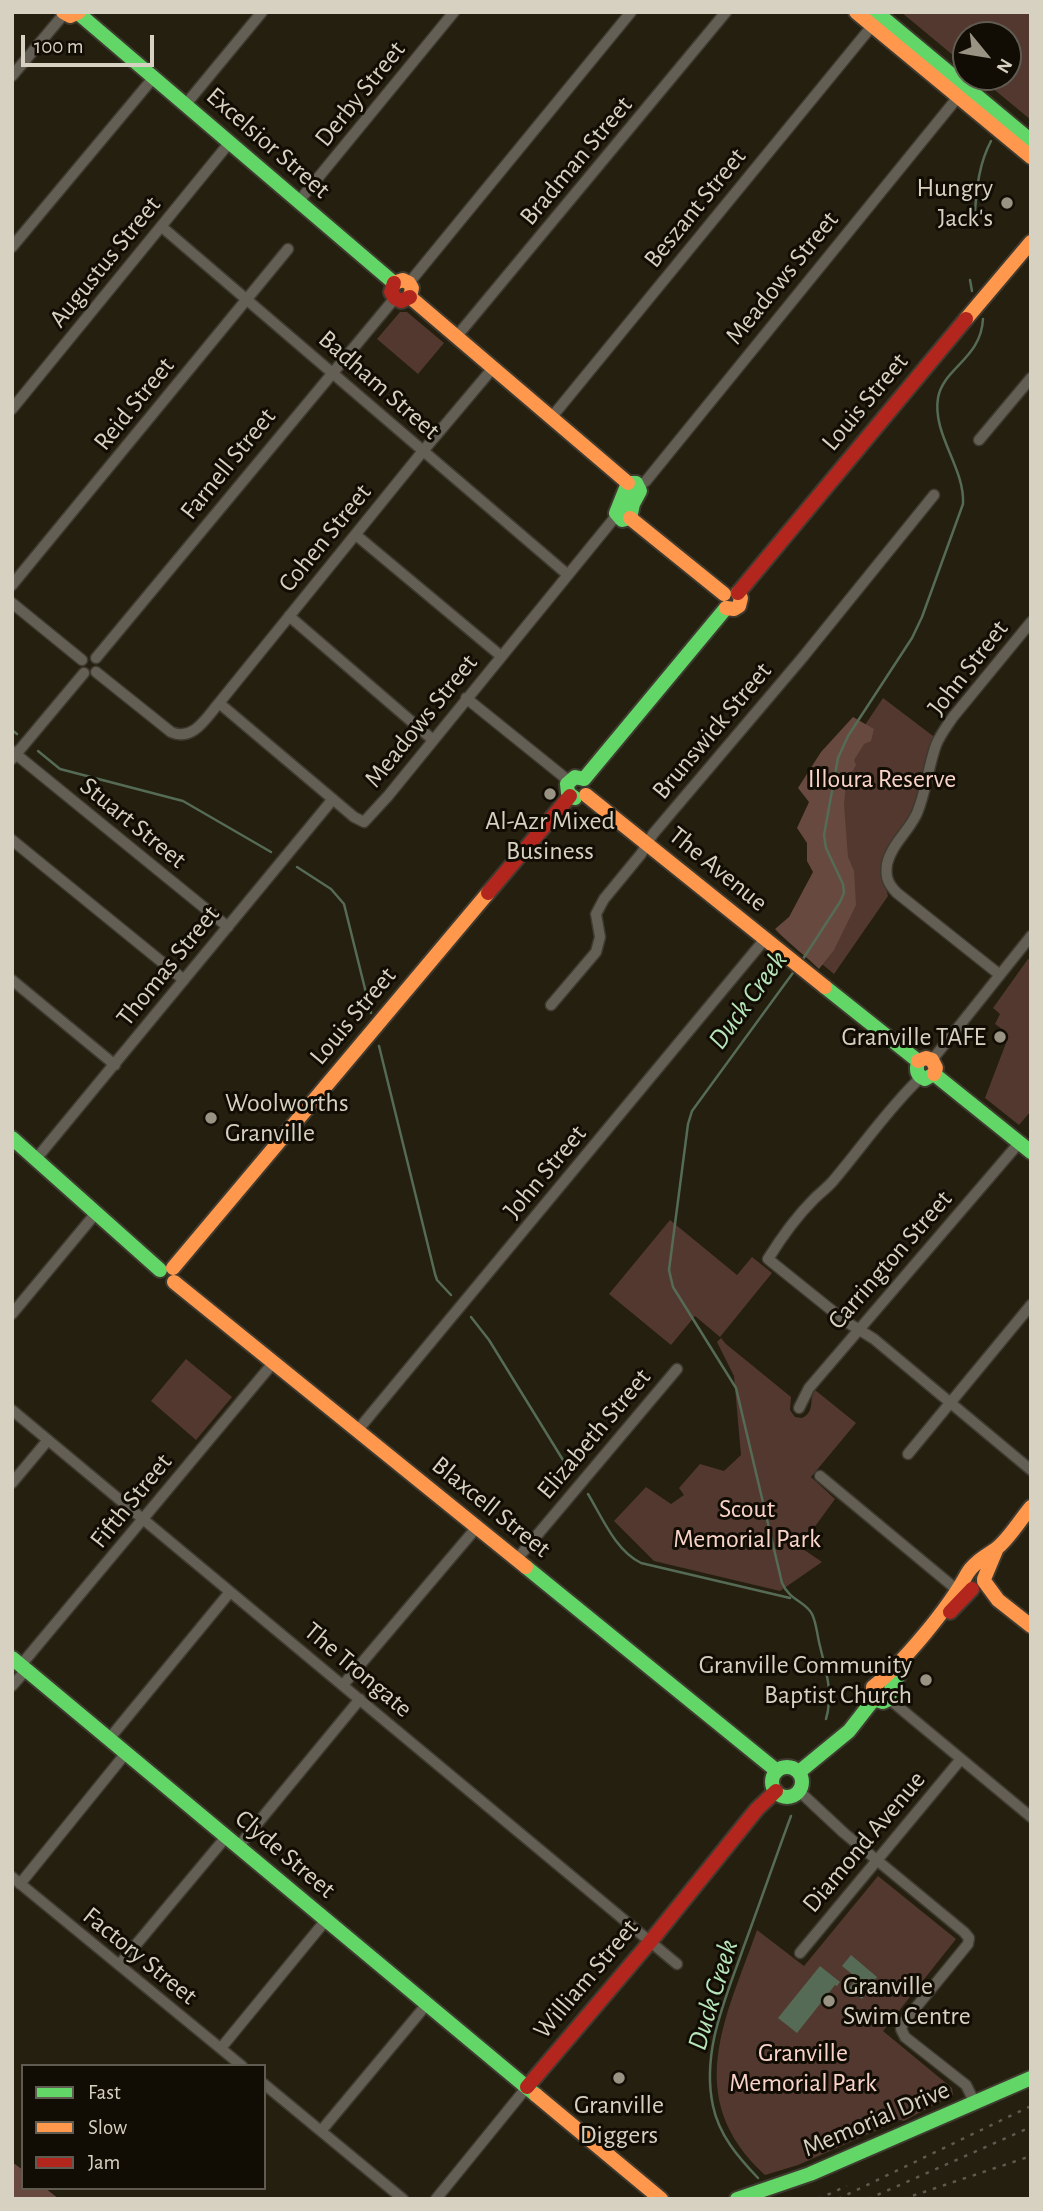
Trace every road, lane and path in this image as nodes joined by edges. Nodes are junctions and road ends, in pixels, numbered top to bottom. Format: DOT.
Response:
graph roads {
  1 [pos="262,12"];
  2 [pos="454,12"];
  3 [pos="631,12"];
  4 [pos="726,12"];
  5 [pos="856,12"];
  6 [pos="71,13"];
  7 [pos="874,19"];
  8 [pos="12,76"];
  9 [pos="154,77"];
  10 [pos="958,97"];
  11 [pos="186,104"];
  12 [pos="999,122"];
  13 [pos="1031,141"];
  14 [pos="230,142"];
  15 [pos="1031,157"];
  16 [pos="299,201"];
  17 [pos="162,227"];
  18 [pos="1031,242"];
  19 [pos="12,247"];
  20 [pos="288,249"];
  21 [pos="402,290"];
  22 [pos="247,300"];
  23 [pos="457,336"];
  24 [pos="493,368"];
  25 [pos="331,372"];
  26 [pos="1031,378"];
  27 [pos="12,409"];
  28 [pos="551,418"];
  29 [pos="979,440"];
  30 [pos="423,451"];
  31 [pos="633,484"];
  32 [pos="933,495"];
  33 [pos="623,517"];
  34 [pos="355,535"];
  35 [pos="568,575"];
  36 [pos="12,586"];
  37 [pos="729,598"];
  38 [pos="12,603"];
  39 [pos="289,616"];
  40 [pos="1031,622"];
  41 [pos="501,656"];
  42 [pos="96,659"];
  43 [pos="82,660"];
  44 [pos="96,672"];
  45 [pos="84,673"];
  46 [pos="467,698"];
  47 [pos="219,703"];
  48 [pos="433,740"];
  49 [pos="14,755"];
  50 [pos="584,779"];
  51 [pos="569,788"];
  52 [pos="586,794"];
  53 [pos="332,799"];
  54 [pos="12,840"];
  55 [pos="647,844"];
  56 [pos="228,927"];
  57 [pos="1031,936"];
  58 [pos="765,939"];
  59 [pos="1000,975"];
  60 [pos="12,980"];
  61 [pos="184,980"];
  62 [pos="551,1005"];
  63 [pos="115,1065"];
  64 [pos="926,1068"];
  65 [pos="14,1142"];
  66 [pos="1019,1143"];
  67 [pos="1031,1152"];
  68 [pos="36,1159"];
  69 [pos="96,1213"];
  70 [pos="169,1273"];
  71 [pos="1031,1305"];
  72 [pos="12,1314"];
  73 [pos="859,1329"];
  74 [pos="273,1363"];
  75 [pos="677,1369"];
  76 [pos="950,1402"];
  77 [pos="800,1408"];
  78 [pos="12,1410"];
  79 [pos="357,1431"];
  80 [pos="48,1440"];
  81 [pos="908,1454"];
  82 [pos="1031,1470"];
  83 [pos="820,1476"];
  84 [pos="12,1483"];
  85 [pos="1031,1507"];
  86 [pos="144,1519"];
  87 [pos="477,1527"];
  88 [pos="517,1559"];
  89 [pos="973,1583"];
  90 [pos="230,1592"];
  91 [pos="1031,1626"];
  92 [pos="20,1664"];
  93 [pos="343,1685"];
  94 [pos="12,1686"];
  95 [pos="883,1693"];
  96 [pos="360,1699"];
  97 [pos="109,1739"];
  98 [pos="126,1753"];
  99 [pos="961,1759"];
  100 [pos="777,1771"];
  101 [pos="799,1772"];
  102 [pos="776,1791"];
  103 [pos="799,1791"];
  104 [pos="1031,1817"];
  105 [pos="226,1836"];
  106 [pos="238,1847"];
  107 [pos="877,1859"];
  108 [pos="16,1881"];
  109 [pos="326,1920"];
  110 [pos="650,1941"];
  111 [pos="800,1953"];
  112 [pos="677,1964"];
  113 [pos="119,1965"];
  114 [pos="427,2004"];
  115 [pos="221,2048"];
  116 [pos="240,2064"];
  117 [pos="1031,2078"];
  118 [pos="266,2086"];
  119 [pos="527,2087"];
  120 [pos="975,2103"];
  121 [pos="321,2132"];
  122 [pos="403,2199"];
  123 [pos="436,2199"];
  124 [pos="661,2199"];
  125 [pos="737,2199"];
  1 -- 11 [label="street"];
  2 -- 16 [label="street, Derby Street"];
  3 -- 21 [label="street, Farnell Street"];
  4 -- 23 [label="street, Bradman Street"];
  5 -- 7 [label="street"];
  6 -- 8 [label="street"];
  6 -- 9 [label="street, Excelsior Street"];
  7 -- 10 [label="street"];
  7 -- 12 [label="street"];
  7 -- 28 [label="street, Beszant Street"];
  9 -- 11 [label="street, Excelsior Street"];
  9 -- 19 [label="street"];
  10 -- 12 [label="street"];
  10 -- 31 [label="street, Meadows Street"];
  11 -- 14 [label="street, Excelsior Street"];
  12 -- 13 [label="street"];
  12 -- 15 [label="street"];
  14 -- 16 [label="street, Excelsior Street"];
  14 -- 17 [label="street, Augustus Street"];
  16 -- 21 [label="street, Excelsior Street"];
  17 -- 22 [label="street, Badham Street"];
  17 -- 27 [label="street, Augustus Street"];
  18 -- 37 [label="street, Louis Street"];
  20 -- 22 [label="street, Reid Street"];
  21 -- 23 [label="street, Excelsior Street"];
  21 -- 25 [label="street, Farnell Street"];
  22 -- 25 [label="street, Badham Street"];
  22 -- 36 [label="street, Reid Street"];
  23 -- 24 [label="street, Excelsior Street"];
  24 -- 28 [label="street, Excelsior Street"];
  24 -- 30 [label="street, Cohen Street"];
  25 -- 30 [label="street, Badham Street"];
  25 -- 42 [label="street, Farnell Street"];
  26 -- 29 [label="street"];
  28 -- 31 [label="street, Excelsior Street"];
  30 -- 34 [label="street, Cohen Street"];
  30 -- 35 [label="street, Badham Street"];
  31 -- 33 [label="street"];
  32 -- 55 [label="street, Brunswick Street"];
  33 -- 35 [label="street, Meadows Street"];
  33 -- 37 [label="street"];
  34 -- 39 [label="street, Cohen Street"];
  34 -- 41 [label="street"];
  35 -- 41 [label="street, Meadows Street"];
  37 -- 50 [label="street, Louis Street"];
  38 -- 43 [label="street"];
  39 -- 47 [label="street, Cohen Street"];
  39 -- 48 [label="street"];
  40 -- 59 [label="street, John Street"];
  41 -- 46 [label="street, Meadows Street"];
  42 -- 43 [label="street"];
  42 -- 44 [label="street"];
  43 -- 45 [label="street"];
  44 -- 45 [label="street"];
  44 -- 47 [label="street, Cohen Street"];
  45 -- 49 [label="street"];
  46 -- 48 [label="street, Meadows Street"];
  46 -- 51 [label="street"];
  47 -- 53 [label="street"];
  48 -- 53 [label="street, Meadows Street"];
  49 -- 56 [label="street, Stuart Street"];
  50 -- 51 [label="street"];
  50 -- 52 [label="street"];
  51 -- 52 [label="street"];
  51 -- 70 [label="street, Louis Street"];
  52 -- 55 [label="street, The Avenue"];
  53 -- 56 [label="street, Thomas Street"];
  54 -- 61 [label="street"];
  55 -- 58 [label="street, The Avenue"];
  55 -- 62 [label="street, Brunswick Street"];
  56 -- 61 [label="street, Thomas Street"];
  57 -- 59 [label="street"];
  58 -- 64 [label="street, The Avenue"];
  58 -- 79 [label="street, John Street"];
  59 -- 64 [label="street"];
  60 -- 63 [label="street"];
  61 -- 63 [label="street, Thomas Street"];
  63 -- 68 [label="street, Thomas Street"];
  64 -- 66 [label="street, The Avenue"];
  64 -- 73 [label="street"];
  65 -- 68 [label="street, Blaxcell Street"];
  66 -- 67 [label="street, The Avenue"];
  66 -- 73 [label="street, Carrington Street"];
  68 -- 69 [label="street, Blaxcell Street"];
  69 -- 70 [label="street, Blaxcell Street"];
  69 -- 72 [label="street"];
  70 -- 74 [label="street, Blaxcell Street"];
  71 -- 76 [label="street"];
  73 -- 76 [label="street"];
  73 -- 77 [label="street, Carrington Street"];
  74 -- 79 [label="street, Blaxcell Street"];
  74 -- 86 [label="street, Fifth Street"];
  75 -- 88 [label="street, Elizabeth Street"];
  76 -- 81 [label="street"];
  76 -- 82 [label="street"];
  78 -- 80 [label="street, The Trongate"];
  79 -- 87 [label="street, Blaxcell Street"];
  80 -- 84 [label="street"];
  80 -- 86 [label="street, The Trongate"];
  83 -- 89 [label="street"];
  85 -- 89 [label="street"];
  86 -- 90 [label="street, The Trongate"];
  86 -- 92 [label="street, Fifth Street"];
  87 -- 88 [label="street, Blaxcell Street"];
  87 -- 93 [label="street"];
  88 -- 100 [label="street, Blaxcell Street"];
  89 -- 91 [label="street"];
  89 -- 95 [label="street"];
  90 -- 93 [label="street, The Trongate"];
  90 -- 97 [label="street"];
  92 -- 94 [label="street, Fifth Street"];
  92 -- 97 [label="street, Clyde Street"];
  93 -- 96 [label="street, The Trongate"];
  95 -- 99 [label="street"];
  95 -- 101 [label="street"];
  96 -- 106 [label="street"];
  96 -- 110 [label="street, The Trongate"];
  97 -- 98 [label="street, Clyde Street"];
  98 -- 105 [label="street, Clyde Street"];
  98 -- 108 [label="street"];
  99 -- 104 [label="street"];
  99 -- 107 [label="street, Diamond Avenue"];
  100 -- 101 [label="street"];
  100 -- 102 [label="street"];
  101 -- 103 [label="street"];
  102 -- 103 [label="street"];
  102 -- 110 [label="street, William Street"];
  103 -- 107 [label="street"];
  105 -- 106 [label="street, Clyde Street"];
  105 -- 113 [label="street"];
  106 -- 109 [label="street, Clyde Street"];
  107 -- 111 [label="street, Diamond Avenue"];
  107 -- 120 [label="street"];
  108 -- 113 [label="street, Factory Street"];
  109 -- 114 [label="street, Clyde Street"];
  109 -- 115 [label="street"];
  110 -- 112 [label="street, The Trongate"];
  110 -- 119 [label="street, William Street"];
  113 -- 115 [label="street, Factory Street"];
  114 -- 119 [label="street, Clyde Street"];
  114 -- 121 [label="street"];
  115 -- 116 [label="street, Factory Street"];
  117 -- 120 [label="street, Memorial Drive"];
  118 -- 121 [label="street"];
  119 -- 123 [label="street, William Street"];
  119 -- 124 [label="street"];
  120 -- 125 [label="street, Memorial Drive"];
  121 -- 122 [label="street"];
}
